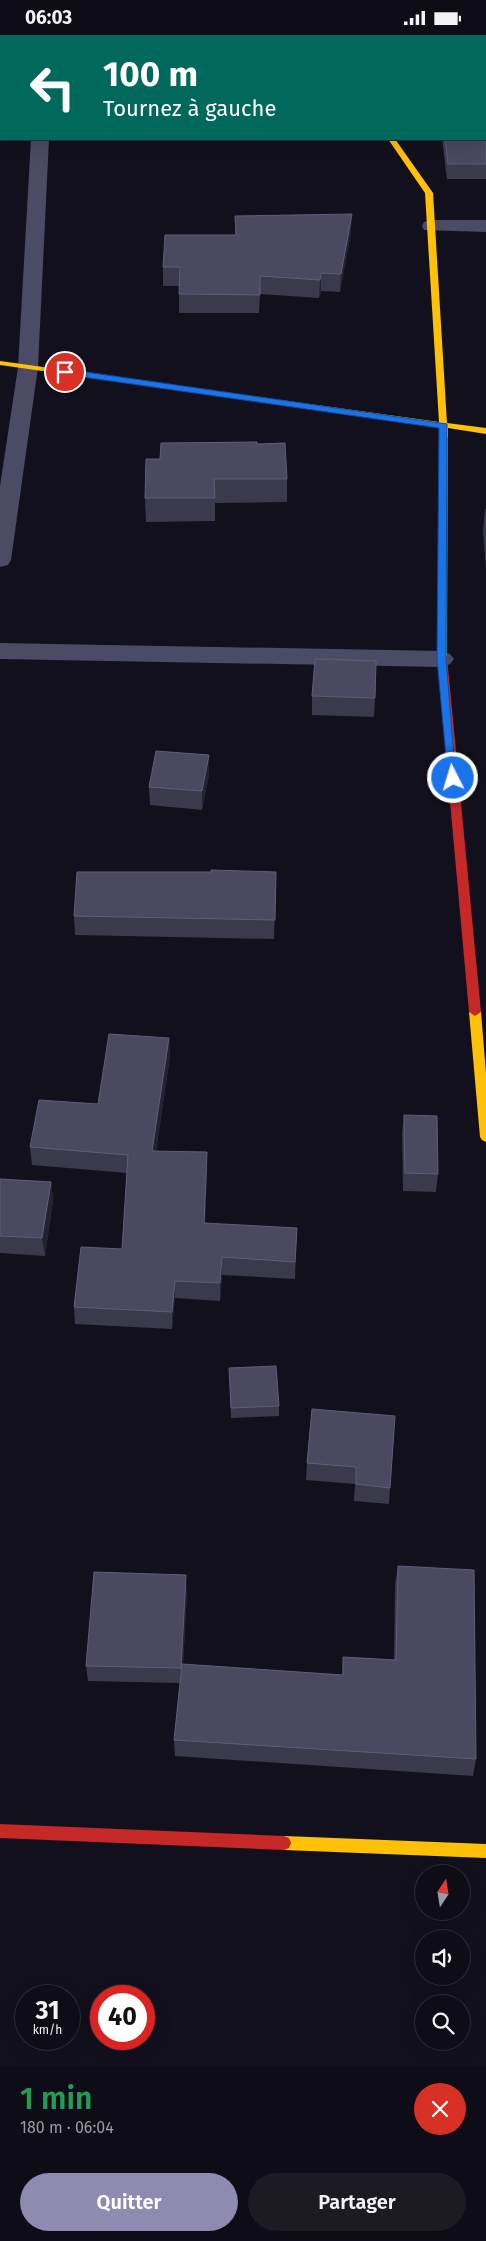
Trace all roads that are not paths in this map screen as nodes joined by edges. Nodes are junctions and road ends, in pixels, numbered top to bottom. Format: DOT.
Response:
graph roads {
  1 [pos="40,140"];
  2 [pos="393,140"];
  3 [pos="431,226"];
  4 [pos="486,226"];
  5 [pos="0,363"];
  6 [pos="28,367"];
  7 [pos="444,426"];
  8 [pos="486,431"];
  9 [pos="9,436"];
  10 [pos="0,560"];
  11 [pos="0,651"];
  12 [pos="442,659"];
  13 [pos="486,1137"];
  14 [pos="0,1831"];
  15 [pos="486,1851"];
  1 -- 6 [label="street"];
  2 -- 3 [label="street"];
  3 -- 4 [label="street"];
  3 -- 7 [label="street"];
  5 -- 6 [label="street"];
  6 -- 7 [label="street"];
  6 -- 9 [label="street"];
  7 -- 8 [label="street"];
  7 -- 12 [label="street"];
  9 -- 10 [label="street"];
  11 -- 12 [label="street"];
  12 -- 13 [label="street"];
  14 -- 15 [label="street"];
}
